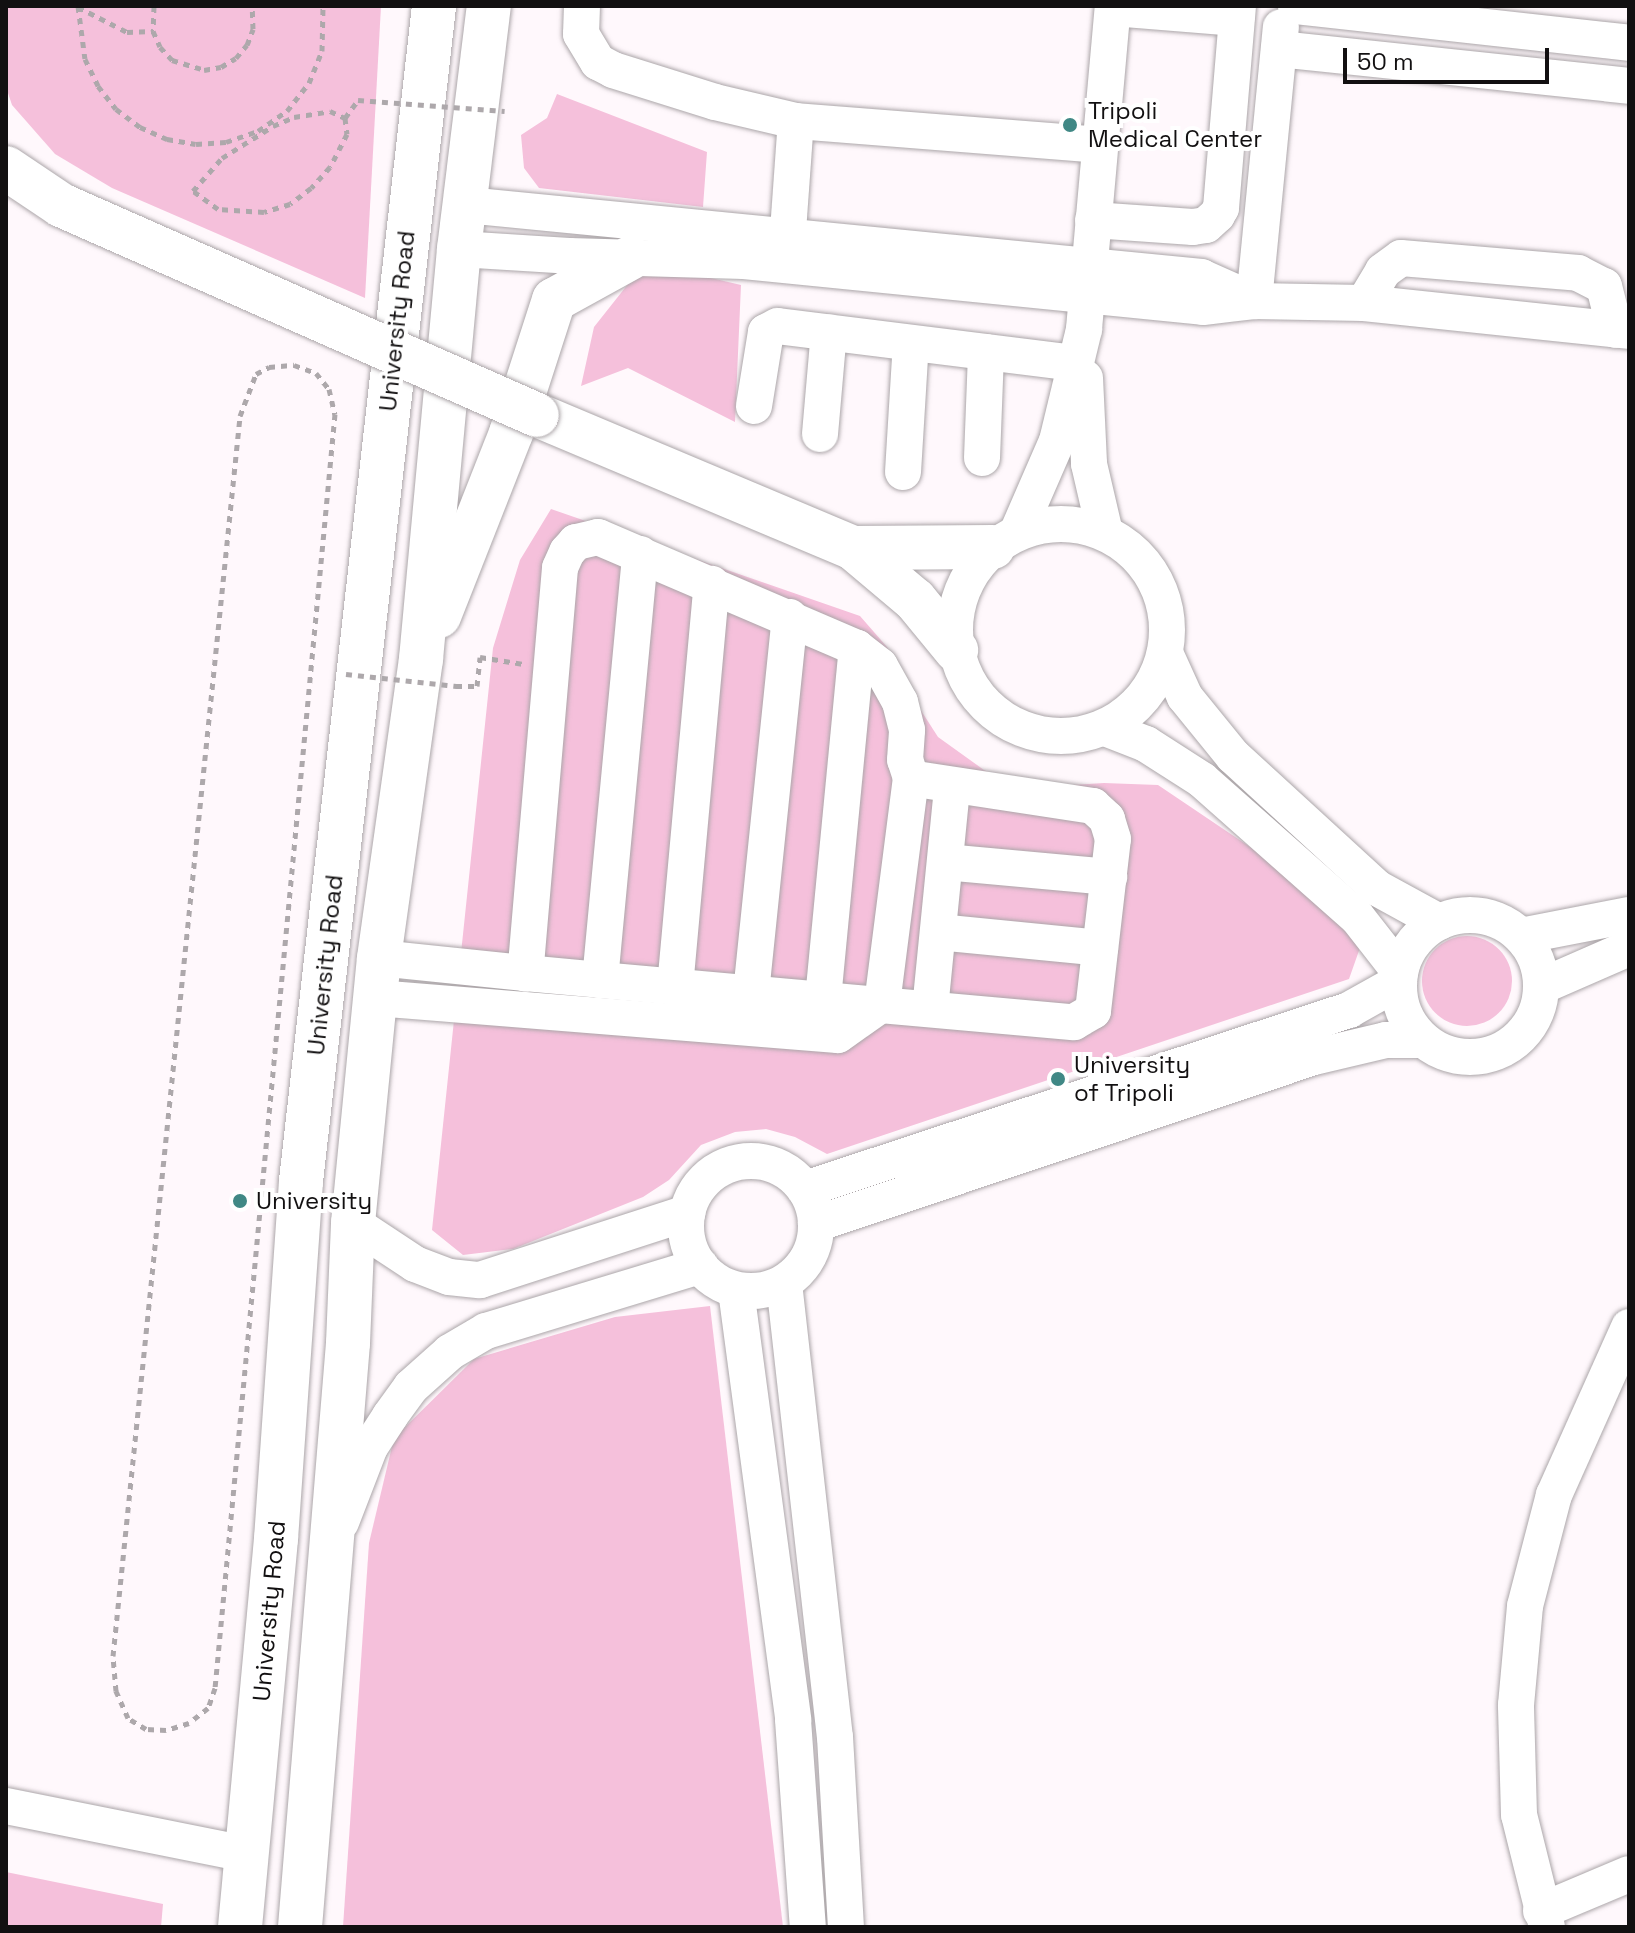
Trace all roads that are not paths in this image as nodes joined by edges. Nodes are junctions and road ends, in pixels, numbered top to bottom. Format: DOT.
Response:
graph roads {
  1 [pos="489,6"];
  2 [pos="582,6"];
  3 [pos="1283,6"];
  4 [pos="1296,6"];
  5 [pos="1113,7"];
  6 [pos="1238,12"];
  7 [pos="429,15"];
  8 [pos="1629,43"];
  9 [pos="1279,49"];
  10 [pos="1629,86"];
  11 [pos="796,121"];
  12 [pos="1099,145"];
  13 [pos="6,168"];
  14 [pos="466,205"];
  15 [pos="1093,220"];
  16 [pos="459,249"];
  17 [pos="786,250"];
  18 [pos="630,258"];
  19 [pos="1090,279"];
  20 [pos="1254,301"];
  21 [pos="1364,303"];
  22 [pos="1622,331"];
  23 [pos="829,332"];
  24 [pos="911,343"];
  25 [pos="1080,346"];
  26 [pos="986,352"];
  27 [pos="754,406"];
  28 [pos="820,434"];
  29 [pos="982,458"];
  30 [pos="903,472"];
  31 [pos="1105,533"];
  32 [pos="1005,540"];
  33 [pos="853,548"];
  34 [pos="640,554"];
  35 [pos="712,584"];
  36 [pos="790,617"];
  37 [pos="857,648"];
  38 [pos="956,650"];
  39 [pos="1165,653"];
  40 [pos="421,659"];
  41 [pos="1105,728"];
  42 [pos="911,778"];
  43 [pos="952,787"];
  44 [pos="945,862"];
  45 [pos="1109,877"];
  46 [pos="1629,915"];
  47 [pos="1439,922"];
  48 [pos="938,932"];
  49 [pos="1521,936"];
  50 [pos="1100,948"];
  51 [pos="1629,948"];
  52 [pos="525,973"];
  53 [pos="1400,977"];
  54 [pos="377,978"];
  55 [pos="600,980"];
  56 [pos="1542,986"];
  57 [pos="675,987"];
  58 [pos="751,993"];
  59 [pos="823,999"];
  60 [pos="882,1004"];
  61 [pos="930,1009"];
  62 [pos="1423,1040"];
  63 [pos="805,1189"];
  64 [pos="687,1213"];
  65 [pos="353,1223"];
  66 [pos="816,1224"];
  67 [pos="700,1266"];
  68 [pos="784,1283"];
  69 [pos="736,1290"];
  70 [pos="1629,1327"];
  71 [pos="329,1554"];
  72 [pos="6,1806"];
  73 [pos="246,1854"];
  74 [pos="1629,1874"];
  75 [pos="1544,1919"];
  76 [pos="240,1927"];
  77 [pos="300,1927"];
  78 [pos="808,1927"];
  79 [pos="846,1927"];
  1 -- 14 [label="highway"];
  2 -- 11 [label="street"];
  3 -- 9 [label="street"];
  4 -- 8 [label="street"];
  5 -- 6 [label="street"];
  5 -- 12 [label="street"];
  6 -- 15 [label="street"];
  7 -- 73 [label="highway, University Road"];
  9 -- 10 [label="street"];
  9 -- 20 [label="street"];
  11 -- 12 [label="street"];
  11 -- 17 [label="street"];
  12 -- 15 [label="street"];
  13 -- 33 [label="highway, bridge"];
  14 -- 16 [label="highway"];
  14 -- 17 [label="street"];
  15 -- 19 [label="street"];
  16 -- 18 [label="street"];
  16 -- 40 [label="highway"];
  17 -- 18 [label="street"];
  17 -- 19 [label="street"];
  18 -- 40 [label="highway"];
  19 -- 20 [label="street"];
  19 -- 25 [label="street"];
  20 -- 21 [label="street"];
  21 -- 22 [label="street"];
  21 -- 22 [label="street"];
  23 -- 24 [label="street"];
  23 -- 27 [label="street"];
  23 -- 28 [label="street"];
  24 -- 26 [label="street"];
  24 -- 30 [label="street"];
  25 -- 26 [label="street"];
  25 -- 31 [label="street"];
  25 -- 32 [label="street"];
  26 -- 29 [label="street"];
  31 -- 32 [label="street"];
  31 -- 39 [label="street"];
  32 -- 33 [label="highway"];
  32 -- 38 [label="street"];
  33 -- 38 [label="highway"];
  34 -- 35 [label="street"];
  34 -- 52 [label="street"];
  34 -- 55 [label="street"];
  35 -- 36 [label="street"];
  35 -- 57 [label="street"];
  36 -- 37 [label="street"];
  36 -- 58 [label="street"];
  37 -- 42 [label="street"];
  37 -- 59 [label="street"];
  38 -- 41 [label="street"];
  39 -- 41 [label="street"];
  39 -- 47 [label="street"];
  40 -- 54 [label="highway"];
  41 -- 53 [label="street"];
  42 -- 43 [label="street"];
  42 -- 60 [label="street"];
  43 -- 44 [label="street"];
  43 -- 45 [label="street"];
  44 -- 45 [label="street"];
  44 -- 48 [label="street"];
  45 -- 50 [label="street"];
  46 -- 49 [label="street"];
  47 -- 49 [label="street"];
  47 -- 53 [label="street"];
  48 -- 50 [label="street"];
  48 -- 61 [label="street"];
  49 -- 56 [label="street"];
  50 -- 61 [label="street"];
  51 -- 56 [label="street"];
  52 -- 54 [label="street"];
  52 -- 55 [label="street"];
  53 -- 62 [label="street"];
  53 -- 63 [label="street"];
  54 -- 60 [label="street"];
  54 -- 65 [label="highway"];
  55 -- 57 [label="street"];
  56 -- 62 [label="street"];
  57 -- 58 [label="street"];
  58 -- 59 [label="street"];
  59 -- 60 [label="street"];
  60 -- 61 [label="street"];
  62 -- 66 [label="street"];
  63 -- 64 [label="street"];
  63 -- 66 [label="street"];
  64 -- 65 [label="street"];
  64 -- 67 [label="street"];
  65 -- 71 [label="highway"];
  66 -- 68 [label="street"];
  67 -- 69 [label="street"];
  67 -- 71 [label="street"];
  68 -- 69 [label="street"];
  68 -- 79 [label="street"];
  69 -- 78 [label="street"];
  70 -- 75 [label="street"];
  71 -- 77 [label="highway"];
  72 -- 73 [label="street"];
  73 -- 76 [label="highway, University Road"];
  74 -- 75 [label="street"];
}
